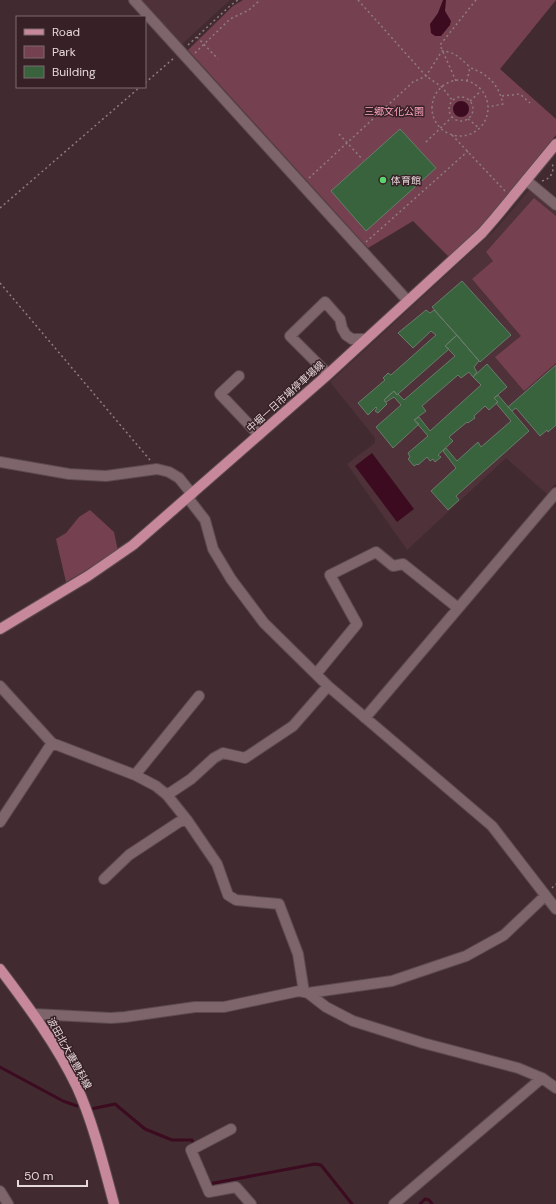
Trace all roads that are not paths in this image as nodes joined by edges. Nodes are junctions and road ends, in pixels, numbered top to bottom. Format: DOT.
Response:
graph roads {
  1 [pos="134,0"];
  2 [pos="556,144"];
  3 [pos="526,180"];
  4 [pos="556,205"];
  5 [pos="407,300"];
  6 [pos="366,339"];
  7 [pos="328,374"];
  8 [pos="239,376"];
  9 [pos="259,435"];
  10 [pos="0,462"];
  11 [pos="556,493"];
  12 [pos="190,496"];
  13 [pos="458,608"];
  14 [pos="0,629"];
  15 [pos="316,674"];
  16 [pos="0,686"];
  17 [pos="328,686"];
  18 [pos="199,696"];
  19 [pos="365,718"];
  20 [pos="52,743"];
  21 [pos="135,775"];
  22 [pos="167,795"];
  23 [pos="187,820"];
  24 [pos="0,822"];
  25 [pos="104,879"];
  26 [pos="545,896"];
  27 [pos="556,909"];
  28 [pos="0,969"];
  29 [pos="306,993"];
  30 [pos="34,1014"];
  31 [pos="542,1078"];
  32 [pos="556,1088"];
  33 [pos="231,1129"];
  34 [pos="0,1191"];
  35 [pos="8,1204"];
  36 [pos="114,1204"];
  37 [pos="251,1204"];
  38 [pos="394,1204"];
  1 -- 5 [label="street"];
  2 -- 3 [label="main road, 中堀一日市場停車場線"];
  3 -- 4 [label="street"];
  3 -- 5 [label="main road, 中堀一日市場停車場線"];
  5 -- 6 [label="main road, 中堀一日市場停車場線"];
  6 -- 7 [label="main road, 中堀一日市場停車場線"];
  6 -- 7 [label="street"];
  7 -- 9 [label="main road, 中堀一日市場停車場線"];
  8 -- 9 [label="street"];
  9 -- 12 [label="main road, 中堀一日市場停車場線"];
  10 -- 12 [label="street"];
  11 -- 13 [label="street"];
  12 -- 14 [label="main road, 中堀一日市場停車場線"];
  12 -- 15 [label="street"];
  13 -- 15 [label="street"];
  13 -- 19 [label="street"];
  15 -- 17 [label="street"];
  16 -- 20 [label="street"];
  17 -- 19 [label="street"];
  17 -- 22 [label="street"];
  18 -- 21 [label="street"];
  19 -- 26 [label="street"];
  20 -- 21 [label="street"];
  20 -- 24 [label="street"];
  21 -- 22 [label="street"];
  22 -- 23 [label="street"];
  23 -- 25 [label="street"];
  23 -- 29 [label="street"];
  26 -- 27 [label="street"];
  26 -- 29 [label="street"];
  28 -- 30 [label="main road, 波田北大妻豊科線"];
  29 -- 30 [label="street"];
  29 -- 31 [label="street"];
  30 -- 36 [label="main road, 波田北大妻豊科線"];
  31 -- 32 [label="street"];
  31 -- 38 [label="street"];
  33 -- 37 [label="street"];
  34 -- 35 [label="street"];
}
